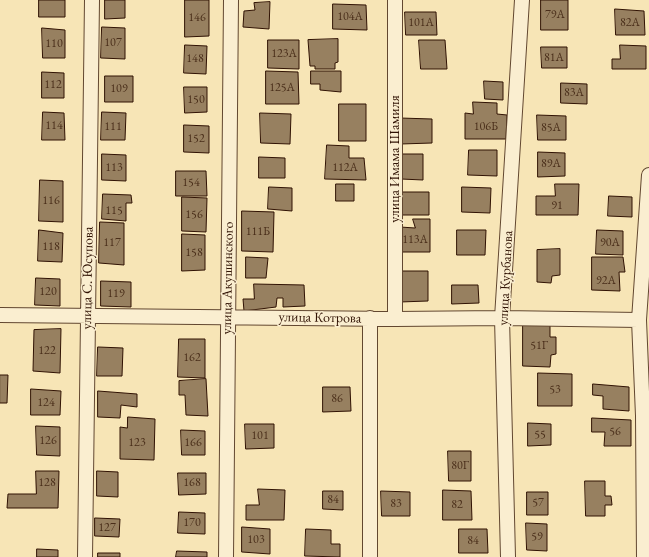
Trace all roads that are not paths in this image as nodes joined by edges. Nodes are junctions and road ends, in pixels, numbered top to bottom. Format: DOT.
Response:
graph roads {
  1 [pos="92,0"];
  2 [pos="231,0"];
  3 [pos="395,0"];
  4 [pos="522,0"];
  5 [pos="649,175"];
  6 [pos="0,315"];
  7 [pos="88,316"];
  8 [pos="228,317"];
  9 [pos="370,318"];
  10 [pos="502,318"];
  11 [pos="395,319"];
  12 [pos="639,320"];
  13 [pos="85,557"];
  14 [pos="226,557"];
  15 [pos="370,557"];
  16 [pos="508,557"];
  17 [pos="644,557"];
  1 -- 7 [label="street, улица С. Юсупова"];
  2 -- 8 [label="street, улица Акушинского"];
  3 -- 11 [label="street, улица Имама Шамиля"];
  4 -- 10 [label="street, улица Курбанова"];
  5 -- 12 [label="street"];
  6 -- 7 [label="street, улица Котрова"];
  7 -- 8 [label="street, улица Котрова"];
  7 -- 13 [label="street, улица С. Юсупова"];
  8 -- 9 [label="street, улица Котрова"];
  8 -- 14 [label="street, улица Акушинского"];
  9 -- 11 [label="street, улица Котрова"];
  9 -- 15 [label="street"];
  10 -- 11 [label="street, улица Котрова"];
  10 -- 12 [label="street, улица Котрова"];
  10 -- 16 [label="street, улица Курбанова"];
  12 -- 17 [label="street"];
}
